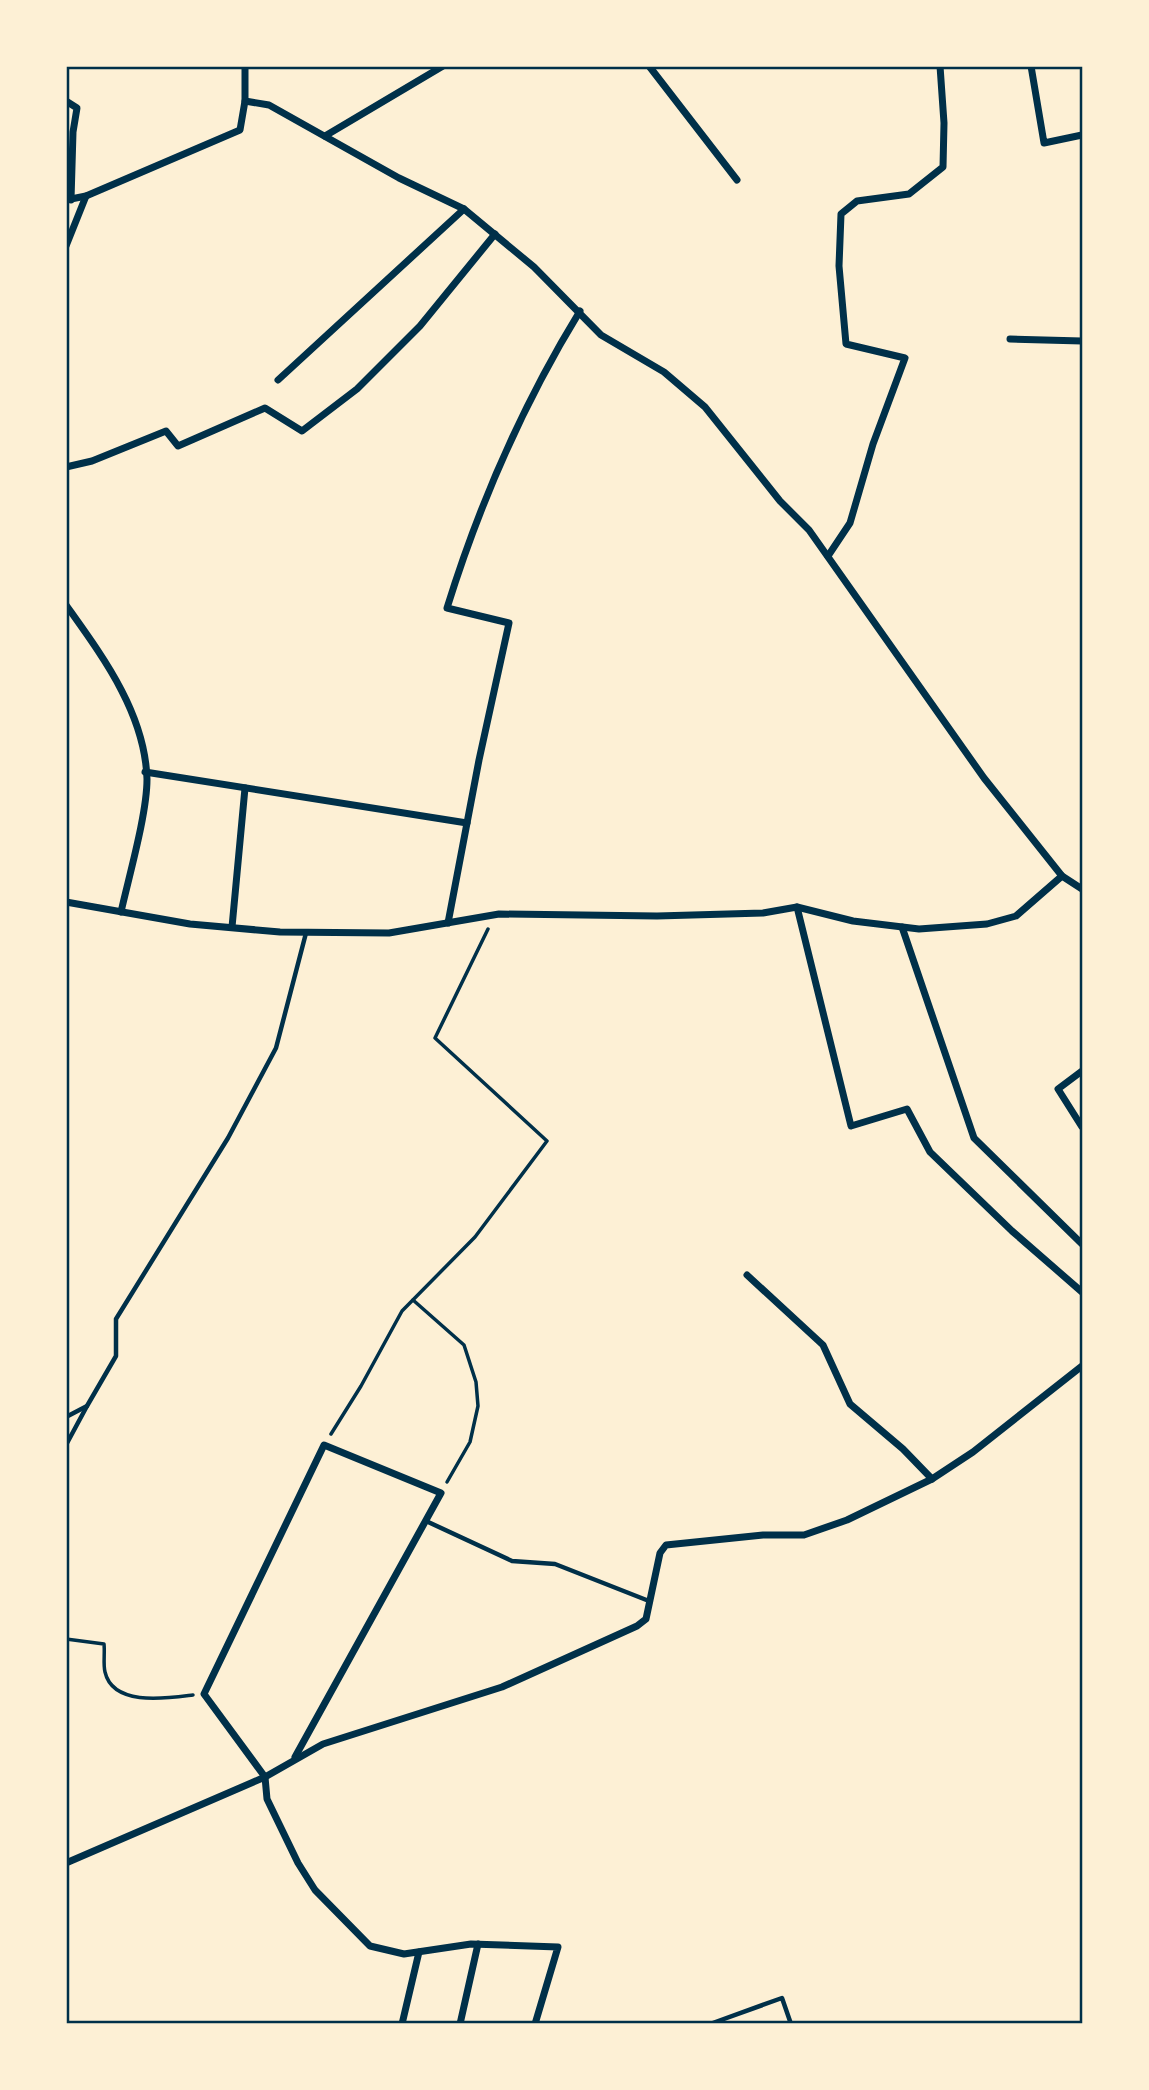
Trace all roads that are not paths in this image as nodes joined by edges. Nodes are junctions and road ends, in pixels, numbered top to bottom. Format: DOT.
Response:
graph roads {
  1 [pos="245,66"];
  2 [pos="443,66"];
  3 [pos="649,66"];
  4 [pos="940,66"];
  5 [pos="1031,66"];
  6 [pos="66,101"];
  7 [pos="245,101"];
  8 [pos="1083,135"];
  9 [pos="325,136"];
  10 [pos="737,180"];
  11 [pos="86,196"];
  12 [pos="69,200"];
  13 [pos="464,209"];
  14 [pos="495,234"];
  15 [pos="66,246"];
  16 [pos="580,312"];
  17 [pos="1010,339"];
  18 [pos="1083,341"];
  19 [pos="278,380"];
  20 [pos="66,467"];
  21 [pos="828,556"];
  22 [pos="66,605"];
  23 [pos="145,772"];
  24 [pos="245,788"];
  25 [pos="467,823"];
  26 [pos="1062,876"];
  27 [pos="1083,889"];
  28 [pos="66,902"];
  29 [pos="797,907"];
  30 [pos="121,912"];
  31 [pos="448,923"];
  32 [pos="232,927"];
  33 [pos="902,927"];
  34 [pos="306,932"];
  35 [pos="1083,1071"];
  36 [pos="1083,1127"];
  37 [pos="1083,1244"];
  38 [pos="747,1275"];
  39 [pos="1083,1292"];
  40 [pos="1083,1366"];
  41 [pos="87,1406"];
  42 [pos="66,1417"];
  43 [pos="66,1446"];
  44 [pos="932,1479"];
  45 [pos="425,1520"];
  46 [pos="649,1601"];
  47 [pos="295,1757"];
  48 [pos="265,1777"];
  49 [pos="66,1863"];
  50 [pos="478,1944"];
  51 [pos="419,1952"];
  52 [pos="402,2024"];
  53 [pos="460,2024"];
  54 [pos="535,2024"];
  55 [pos="710,2024"];
  56 [pos="791,2024"];
  1 -- 7 [label="street"];
  2 -- 9 [label="street"];
  3 -- 10 [label="street"];
  4 -- 21 [label="street"];
  5 -- 8 [label="street"];
  6 -- 12 [label="street"];
  7 -- 9 [label="street"];
  7 -- 11 [label="street"];
  9 -- 13 [label="street"];
  11 -- 12 [label="street"];
  11 -- 15 [label="street"];
  13 -- 14 [label="street"];
  13 -- 19 [label="street"];
  14 -- 16 [label="street"];
  14 -- 20 [label="street"];
  16 -- 21 [label="street"];
  16 -- 25 [label="street"];
  17 -- 18 [label="street"];
  21 -- 26 [label="street"];
  22 -- 23 [label="street"];
  23 -- 24 [label="street"];
  23 -- 30 [label="street"];
  24 -- 25 [label="street"];
  24 -- 32 [label="street"];
  25 -- 31 [label="street"];
  26 -- 27 [label="street"];
  26 -- 33 [label="street"];
  28 -- 30 [label="street"];
  29 -- 31 [label="street"];
  29 -- 33 [label="street"];
  29 -- 39 [label="street"];
  30 -- 32 [label="street"];
  31 -- 34 [label="street"];
  32 -- 34 [label="street"];
  33 -- 37 [label="street"];
  34 -- 41 [label="lane"];
  35 -- 36 [label="street"];
  38 -- 44 [label="street"];
  40 -- 44 [label="street"];
  41 -- 42 [label="lane"];
  41 -- 43 [label="lane"];
  44 -- 46 [label="street"];
  45 -- 46 [label="lane"];
  45 -- 47 [label="street"];
  45 -- 48 [label="street"];
  46 -- 47 [label="street"];
  47 -- 48 [label="street"];
  48 -- 49 [label="street"];
  48 -- 51 [label="street"];
  50 -- 51 [label="street"];
  50 -- 53 [label="street"];
  50 -- 54 [label="street"];
  51 -- 52 [label="street"];
  55 -- 56 [label="lane"];
}
